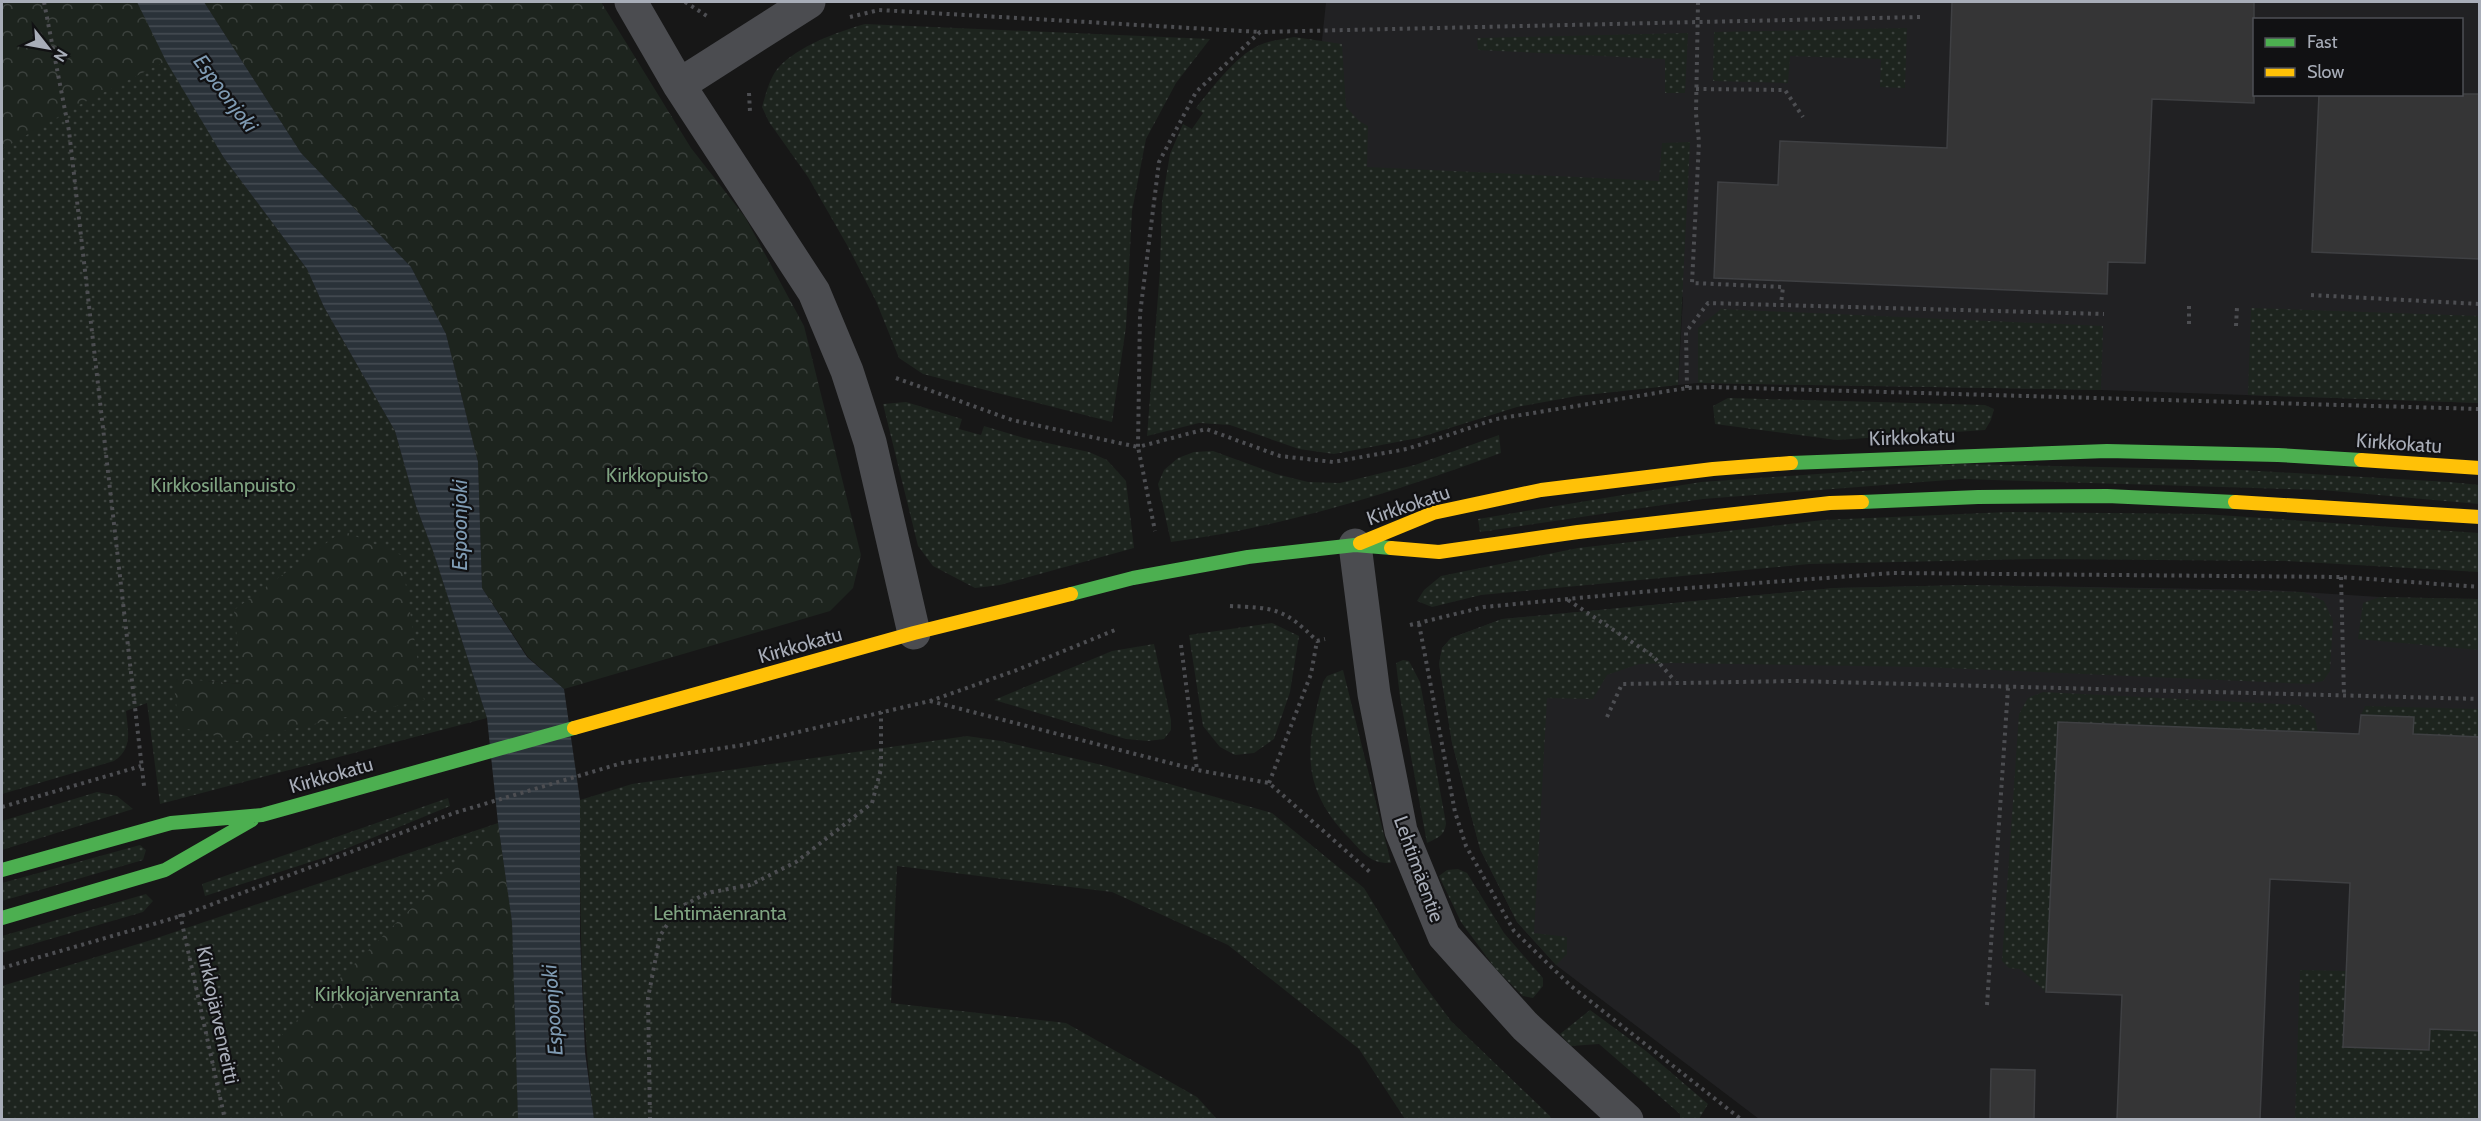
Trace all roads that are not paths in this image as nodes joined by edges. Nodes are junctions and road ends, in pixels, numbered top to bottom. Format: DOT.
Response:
graph roads {
  1 [pos="631,2"];
  2 [pos="809,2"];
  3 [pos="679,85"];
  4 [pos="2480,468"];
  5 [pos="2480,517"];
  6 [pos="1355,545"];
  7 [pos="914,633"];
  8 [pos="262,815"];
  9 [pos="2,870"];
  10 [pos="2,918"];
  11 [pos="1627,1119"];
  1 -- 3 [label="street"];
  2 -- 3 [label="street"];
  3 -- 7 [label="street"];
  4 -- 6 [label="main road, Kirkkokatu"];
  5 -- 6 [label="main road, Kirkkokatu"];
  6 -- 7 [label="main road, Kirkkokatu"];
  6 -- 11 [label="street, Lehtimäentie"];
  7 -- 8 [label="main road, Kirkkokatu"];
  8 -- 9 [label="main road, Kirkkokatu"];
  8 -- 10 [label="main road, Kirkkokatu"];
}
